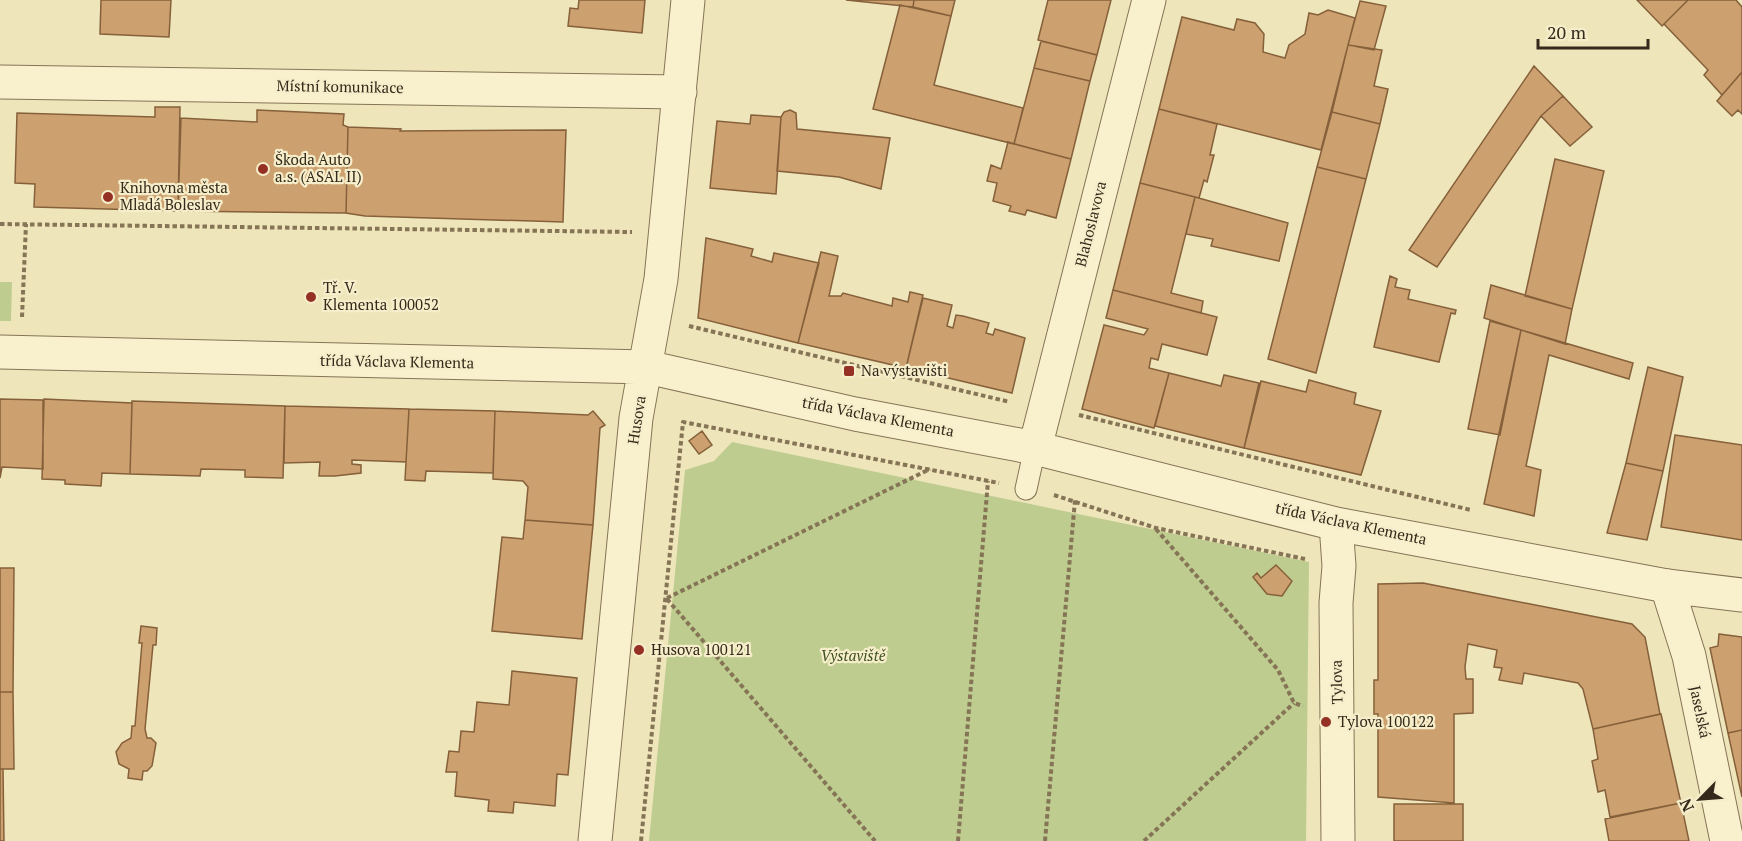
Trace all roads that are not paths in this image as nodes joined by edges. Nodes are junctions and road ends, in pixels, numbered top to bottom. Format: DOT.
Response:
graph roads {
  1 [pos="688,0"];
  2 [pos="1149,0"];
  3 [pos="0,82"];
  4 [pos="680,92"];
  5 [pos="10,353"];
  6 [pos="647,367"];
  7 [pos="1035,448"];
  8 [pos="1026,489"];
  9 [pos="1336,524"];
  10 [pos="1667,586"];
  11 [pos="1742,595"];
  12 [pos="595,841"];
  13 [pos="1338,841"];
  14 [pos="1727,841"];
  1 -- 4 [label="street, Husova"];
  2 -- 7 [label="street, Blahoslavova"];
  3 -- 4 [label="street, Místní komunikace"];
  4 -- 6 [label="street, Husova"];
  5 -- 6 [label="street, třída Václava Klementa"];
  6 -- 7 [label="street, třída Václava Klementa"];
  6 -- 12 [label="street, Husova"];
  7 -- 8 [label="lane"];
  7 -- 9 [label="street, třída Václava Klementa"];
  9 -- 10 [label="street, třída Václava Klementa"];
  9 -- 13 [label="street, Tylova"];
  10 -- 11 [label="street, třída Václava Klementa"];
  10 -- 14 [label="street, Jaselská"];
}
